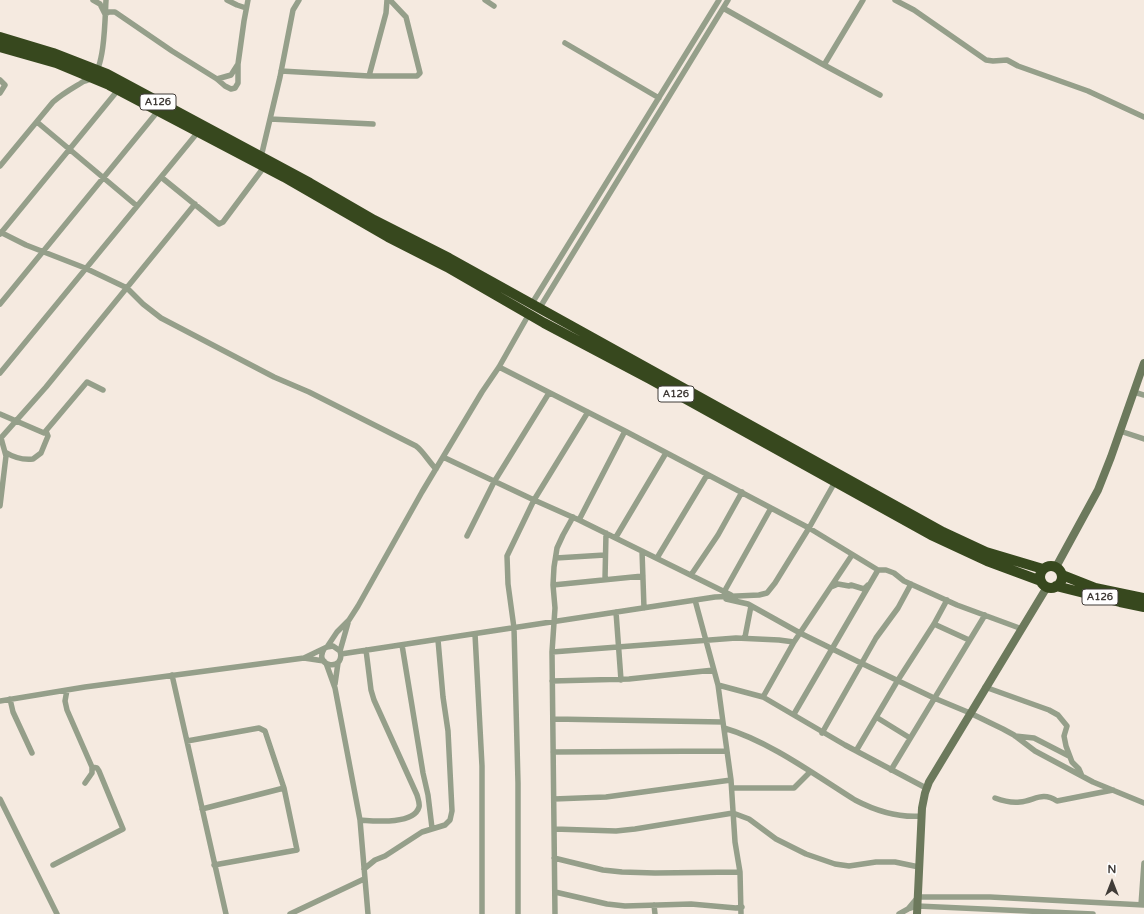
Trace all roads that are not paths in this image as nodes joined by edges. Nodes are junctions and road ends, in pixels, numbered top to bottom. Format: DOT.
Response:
graph roads {
  1 [pos="93,0"];
  2 [pos="106,0"];
  3 [pos="227,0"];
  4 [pos="248,0"];
  5 [pos="300,0"];
  6 [pos="389,0"];
  7 [pos="485,0"];
  8 [pos="720,0"];
  9 [pos="728,0"];
  10 [pos="862,0"];
  11 [pos="894,0"];
  12 [pos="494,6"];
  13 [pos="246,8"];
  14 [pos="723,8"];
  15 [pos="105,14"];
  16 [pos="0,37"];
  17 [pos="565,43"];
  18 [pos="0,47"];
  19 [pos="238,64"];
  20 [pos="824,65"];
  21 [pos="281,71"];
  22 [pos="95,74"];
  23 [pos="369,76"];
  24 [pos="217,79"];
  25 [pos="0,80"];
  26 [pos="118,90"];
  27 [pos="0,93"];
  28 [pos="880,95"];
  29 [pos="659,98"];
  30 [pos="158,111"];
  31 [pos="1144,117"];
  32 [pos="270,119"];
  33 [pos="37,122"];
  34 [pos="373,124"];
  35 [pos="198,132"];
  36 [pos="71,150"];
  37 [pos="261,157"];
  38 [pos="0,166"];
  39 [pos="264,167"];
  40 [pos="161,177"];
  41 [pos="104,178"];
  42 [pos="308,186"];
  43 [pos="195,204"];
  44 [pos="137,206"];
  45 [pos="1,233"];
  46 [pos="43,252"];
  47 [pos="85,268"];
  48 [pos="127,288"];
  49 [pos="0,304"];
  50 [pos="533,309"];
  51 [pos="1144,363"];
  52 [pos="499,367"];
  53 [pos="0,373"];
  54 [pos="103,390"];
  55 [pos="549,392"];
  56 [pos="1134,392"];
  57 [pos="1144,395"];
  58 [pos="588,412"];
  59 [pos="0,414"];
  60 [pos="16,420"];
  61 [pos="46,431"];
  62 [pos="625,431"];
  63 [pos="1120,431"];
  64 [pos="0,439"];
  65 [pos="1144,439"];
  66 [pos="5,452"];
  67 [pos="666,453"];
  68 [pos="443,457"];
  69 [pos="436,469"];
  70 [pos="707,475"];
  71 [pos="494,482"];
  72 [pos="835,482"];
  73 [pos="742,492"];
  74 [pos="534,500"];
  75 [pos="0,506"];
  76 [pos="771,508"];
  77 [pos="573,517"];
  78 [pos="579,520"];
  79 [pos="810,528"];
  80 [pos="606,532"];
  81 [pos="467,536"];
  82 [pos="616,538"];
  83 [pos="642,551"];
  84 [pos="605,555"];
  85 [pos="852,555"];
  86 [pos="556,558"];
  87 [pos="657,558"];
  88 [pos="1056,567"];
  89 [pos="1043,569"];
  90 [pos="878,570"];
  91 [pos="691,575"];
  92 [pos="643,576"];
  93 [pos="1062,576"];
  94 [pos="605,579"];
  95 [pos="911,584"];
  96 [pos="553,585"];
  97 [pos="1048,585"];
  98 [pos="830,589"];
  99 [pos="724,592"];
  100 [pos="715,596"];
  101 [pos="732,596"];
  102 [pos="1144,598"];
  103 [pos="695,600"];
  104 [pos="947,600"];
  105 [pos="751,606"];
  106 [pos="1144,607"];
  107 [pos="644,608"];
  108 [pos="616,612"];
  109 [pos="985,615"];
  110 [pos="349,620"];
  111 [pos="554,622"];
  112 [pos="934,624"];
  113 [pos="514,628"];
  114 [pos="1022,629"];
  115 [pos="800,633"];
  116 [pos="475,634"];
  117 [pos="745,637"];
  118 [pos="438,640"];
  119 [pos="706,640"];
  120 [pos="969,640"];
  121 [pos="794,642"];
  122 [pos="402,645"];
  123 [pos="618,647"];
  124 [pos="325,648"];
  125 [pos="832,648"];
  126 [pos="366,650"];
  127 [pos="552,652"];
  128 [pos="341,653"];
  129 [pos="304,658"];
  130 [pos="325,662"];
  131 [pos="338,663"];
  132 [pos="861,663"];
  133 [pos="714,670"];
  134 [pos="172,675"];
  135 [pos="620,680"];
  136 [pos="898,680"];
  137 [pos="552,681"];
  138 [pos="718,685"];
  139 [pos="335,688"];
  140 [pos="985,688"];
  141 [pos="67,690"];
  142 [pos="763,697"];
  143 [pos="934,698"];
  144 [pos="10,700"];
  145 [pos="0,701"];
  146 [pos="970,713"];
  147 [pos="794,714"];
  148 [pos="876,717"];
  149 [pos="553,719"];
  150 [pos="724,725"];
  151 [pos="822,733"];
  152 [pos="1015,736"];
  153 [pos="910,738"];
  154 [pos="187,742"];
  155 [pos="727,751"];
  156 [pos="856,751"];
  157 [pos="553,752"];
  158 [pos="32,753"];
  159 [pos="1069,756"];
  160 [pos="92,767"];
  161 [pos="891,770"];
  162 [pos="810,772"];
  163 [pos="1082,776"];
  164 [pos="731,780"];
  165 [pos="84,783"];
  166 [pos="284,788"];
  167 [pos="732,788"];
  168 [pos="926,788"];
  169 [pos="1114,790"];
  170 [pos="995,798"];
  171 [pos="0,799"];
  172 [pos="554,799"];
  173 [pos="1144,803"];
  174 [pos="202,809"];
  175 [pos="733,813"];
  176 [pos="922,816"];
  177 [pos="360,820"];
  178 [pos="432,828"];
  179 [pos="554,829"];
  180 [pos="554,858"];
  181 [pos="1144,863"];
  182 [pos="53,865"];
  183 [pos="214,865"];
  184 [pos="919,867"];
  185 [pos="364,869"];
  186 [pos="740,872"];
  187 [pos="364,878"];
  188 [pos="555,892"];
  189 [pos="918,897"];
  190 [pos="654,905"];
  191 [pos="1143,905"];
  192 [pos="742,907"];
  193 [pos="908,909"];
  194 [pos="917,910"];
  195 [pos="57,914"];
  196 [pos="226,914"];
  197 [pos="290,914"];
  198 [pos="368,914"];
  199 [pos="482,914"];
  200 [pos="518,914"];
  201 [pos="555,914"];
  202 [pos="656,914"];
  203 [pos="742,914"];
  204 [pos="899,914"];
  205 [pos="1093,914"];
  1 -- 15 [label="street"];
  2 -- 15 [label="street"];
  3 -- 13 [label="street"];
  4 -- 13 [label="street"];
  5 -- 21 [label="street"];
  6 -- 23 [label="street"];
  6 -- 23 [label="street"];
  7 -- 12 [label="street"];
  8 -- 29 [label="street"];
  9 -- 14 [label="street"];
  10 -- 20 [label="street"];
  11 -- 31 [label="street"];
  13 -- 19 [label="street"];
  14 -- 20 [label="street"];
  14 -- 50 [label="street"];
  15 -- 22 [label="street"];
  15 -- 24 [label="street"];
  16 -- 22 [label="highway, A126"];
  17 -- 29 [label="street"];
  18 -- 22 [label="highway, A126"];
  19 -- 24 [label="street"];
  19 -- 24 [label="street"];
  20 -- 28 [label="street"];
  21 -- 23 [label="street"];
  21 -- 32 [label="street"];
  22 -- 26 [label="highway, A126"];
  22 -- 33 [label="street"];
  22 -- 37 [label="highway, A126"];
  25 -- 27 [label="street"];
  26 -- 30 [label="highway, A126"];
  26 -- 36 [label="street"];
  29 -- 50 [label="street"];
  30 -- 35 [label="highway, A126"];
  30 -- 41 [label="street"];
  32 -- 34 [label="street"];
  32 -- 37 [label="street"];
  33 -- 36 [label="street"];
  33 -- 38 [label="street"];
  35 -- 39 [label="highway, A126"];
  35 -- 40 [label="street"];
  36 -- 41 [label="street"];
  36 -- 45 [label="street"];
  37 -- 42 [label="highway, A126"];
  39 -- 42 [label="highway, A126"];
  39 -- 43 [label="street"];
  40 -- 43 [label="street"];
  40 -- 44 [label="street"];
  41 -- 44 [label="street"];
  41 -- 46 [label="street"];
  42 -- 50 [label="highway, A126"];
  43 -- 48 [label="street"];
  44 -- 47 [label="street"];
  45 -- 46 [label="street"];
  46 -- 47 [label="street"];
  46 -- 49 [label="street"];
  47 -- 48 [label="street"];
  47 -- 53 [label="street"];
  48 -- 60 [label="street"];
  48 -- 69 [label="street"];
  50 -- 52 [label="street"];
  50 -- 72 [label="highway, A126"];
  50 -- 89 [label="highway, A126"];
  51 -- 56 [label="street"];
  52 -- 55 [label="street"];
  52 -- 68 [label="street"];
  54 -- 61 [label="street"];
  55 -- 58 [label="street"];
  55 -- 71 [label="street"];
  56 -- 57 [label="street"];
  56 -- 63 [label="street"];
  58 -- 62 [label="street"];
  58 -- 74 [label="street"];
  59 -- 60 [label="street"];
  60 -- 61 [label="street"];
  60 -- 64 [label="street"];
  61 -- 66 [label="street"];
  62 -- 67 [label="street"];
  62 -- 78 [label="street"];
  63 -- 65 [label="street"];
  63 -- 88 [label="street"];
  64 -- 66 [label="street"];
  66 -- 75 [label="street"];
  67 -- 70 [label="street"];
  67 -- 82 [label="street"];
  68 -- 69 [label="street"];
  68 -- 71 [label="street"];
  69 -- 110 [label="street"];
  70 -- 73 [label="street"];
  70 -- 87 [label="street"];
  71 -- 74 [label="street"];
  71 -- 81 [label="street"];
  72 -- 79 [label="street"];
  72 -- 97 [label="highway, A126"];
  73 -- 76 [label="street"];
  73 -- 91 [label="street"];
  74 -- 77 [label="street"];
  74 -- 113 [label="street"];
  76 -- 79 [label="street"];
  76 -- 99 [label="street"];
  77 -- 78 [label="street"];
  77 -- 86 [label="street"];
  78 -- 80 [label="street"];
  79 -- 85 [label="street"];
  79 -- 101 [label="street"];
  80 -- 82 [label="street"];
  80 -- 84 [label="street"];
  82 -- 83 [label="street"];
  83 -- 87 [label="street"];
  83 -- 92 [label="street"];
  84 -- 86 [label="street"];
  84 -- 94 [label="street"];
  85 -- 90 [label="street"];
  85 -- 98 [label="street"];
  86 -- 96 [label="street"];
  87 -- 91 [label="street"];
  88 -- 89 [label="highway, A126"];
  88 -- 93 [label="highway"];
  89 -- 97 [label="highway"];
  90 -- 95 [label="street"];
  90 -- 98 [label="street"];
  90 -- 125 [label="street"];
  91 -- 99 [label="street"];
  92 -- 94 [label="street"];
  92 -- 107 [label="street"];
  93 -- 97 [label="highway"];
  93 -- 102 [label="highway, A126"];
  94 -- 96 [label="street"];
  95 -- 104 [label="street"];
  95 -- 132 [label="street"];
  96 -- 111 [label="street"];
  97 -- 106 [label="highway, A126"];
  97 -- 114 [label="street"];
  98 -- 115 [label="street"];
  99 -- 101 [label="street"];
  100 -- 101 [label="street"];
  100 -- 103 [label="street"];
  100 -- 105 [label="street"];
  103 -- 107 [label="street"];
  103 -- 119 [label="street"];
  104 -- 109 [label="street"];
  104 -- 112 [label="street"];
  105 -- 115 [label="street"];
  105 -- 117 [label="street"];
  107 -- 108 [label="street"];
  108 -- 111 [label="street"];
  108 -- 123 [label="street"];
  109 -- 114 [label="street"];
  109 -- 120 [label="street"];
  110 -- 124 [label="street"];
  110 -- 128 [label="street"];
  111 -- 113 [label="street"];
  111 -- 127 [label="street"];
  112 -- 120 [label="street"];
  112 -- 136 [label="street"];
  113 -- 116 [label="street"];
  113 -- 200 [label="street"];
  114 -- 140 [label="street"];
  115 -- 121 [label="street"];
  115 -- 125 [label="street"];
  116 -- 118 [label="street"];
  116 -- 199 [label="street"];
  117 -- 119 [label="street"];
  117 -- 121 [label="street"];
  118 -- 122 [label="street"];
  118 -- 178 [label="street"];
  119 -- 123 [label="street"];
  119 -- 133 [label="street"];
  120 -- 143 [label="street"];
  121 -- 142 [label="street"];
  122 -- 126 [label="street"];
  122 -- 178 [label="street"];
  123 -- 127 [label="street"];
  123 -- 135 [label="street"];
  124 -- 128 [label="street"];
  124 -- 129 [label="street"];
  124 -- 130 [label="street"];
  125 -- 132 [label="street"];
  125 -- 147 [label="street"];
  126 -- 128 [label="street"];
  126 -- 177 [label="street"];
  127 -- 137 [label="street"];
  128 -- 131 [label="street"];
  129 -- 130 [label="street"];
  129 -- 134 [label="street"];
  130 -- 131 [label="street"];
  130 -- 139 [label="street"];
  131 -- 139 [label="street"];
  132 -- 136 [label="street"];
  132 -- 151 [label="street"];
  133 -- 135 [label="street"];
  133 -- 138 [label="street"];
  134 -- 141 [label="street"];
  134 -- 154 [label="street"];
  135 -- 137 [label="street"];
  136 -- 143 [label="street"];
  136 -- 148 [label="street"];
  137 -- 149 [label="street"];
  138 -- 142 [label="street"];
  138 -- 150 [label="street"];
  139 -- 177 [label="street"];
  140 -- 146 [label="street"];
  140 -- 159 [label="street"];
  141 -- 144 [label="street"];
  141 -- 160 [label="street"];
  142 -- 147 [label="street"];
  143 -- 146 [label="street"];
  143 -- 153 [label="street"];
  144 -- 145 [label="street"];
  144 -- 158 [label="street"];
  146 -- 152 [label="street"];
  146 -- 168 [label="street"];
  147 -- 151 [label="street"];
  148 -- 153 [label="street"];
  148 -- 156 [label="street"];
  149 -- 150 [label="street"];
  149 -- 157 [label="street"];
  150 -- 155 [label="street"];
  150 -- 162 [label="street"];
  151 -- 156 [label="street"];
  152 -- 159 [label="street"];
  152 -- 163 [label="street"];
  153 -- 161 [label="street"];
  154 -- 166 [label="street"];
  154 -- 174 [label="street"];
  155 -- 157 [label="street"];
  155 -- 164 [label="street"];
  156 -- 161 [label="street"];
  157 -- 172 [label="street"];
  159 -- 163 [label="street"];
  160 -- 165 [label="street"];
  160 -- 182 [label="street"];
  161 -- 168 [label="street"];
  162 -- 167 [label="street"];
  162 -- 176 [label="street"];
  163 -- 169 [label="street"];
  164 -- 167 [label="street"];
  164 -- 172 [label="street"];
  166 -- 174 [label="street"];
  166 -- 183 [label="street"];
  167 -- 175 [label="street"];
  168 -- 176 [label="street"];
  169 -- 170 [label="street"];
  169 -- 173 [label="street"];
  171 -- 195 [label="street"];
  172 -- 179 [label="street"];
  174 -- 183 [label="street"];
  175 -- 179 [label="street"];
  175 -- 184 [label="street"];
  175 -- 186 [label="street"];
  176 -- 184 [label="street"];
  177 -- 185 [label="street"];
  178 -- 185 [label="street"];
  179 -- 180 [label="street"];
  180 -- 186 [label="street"];
  180 -- 188 [label="street"];
  181 -- 191 [label="street"];
  183 -- 196 [label="street"];
  184 -- 189 [label="street"];
  185 -- 187 [label="street"];
  186 -- 192 [label="street"];
  187 -- 197 [label="street"];
  187 -- 198 [label="street"];
  188 -- 190 [label="street"];
  188 -- 201 [label="street"];
  189 -- 191 [label="street"];
  189 -- 193 [label="street"];
  189 -- 194 [label="street"];
  190 -- 192 [label="street"];
  190 -- 202 [label="street"];
  192 -- 203 [label="street"];
  193 -- 194 [label="street"];
  193 -- 204 [label="street"];
  194 -- 205 [label="street"];
}
